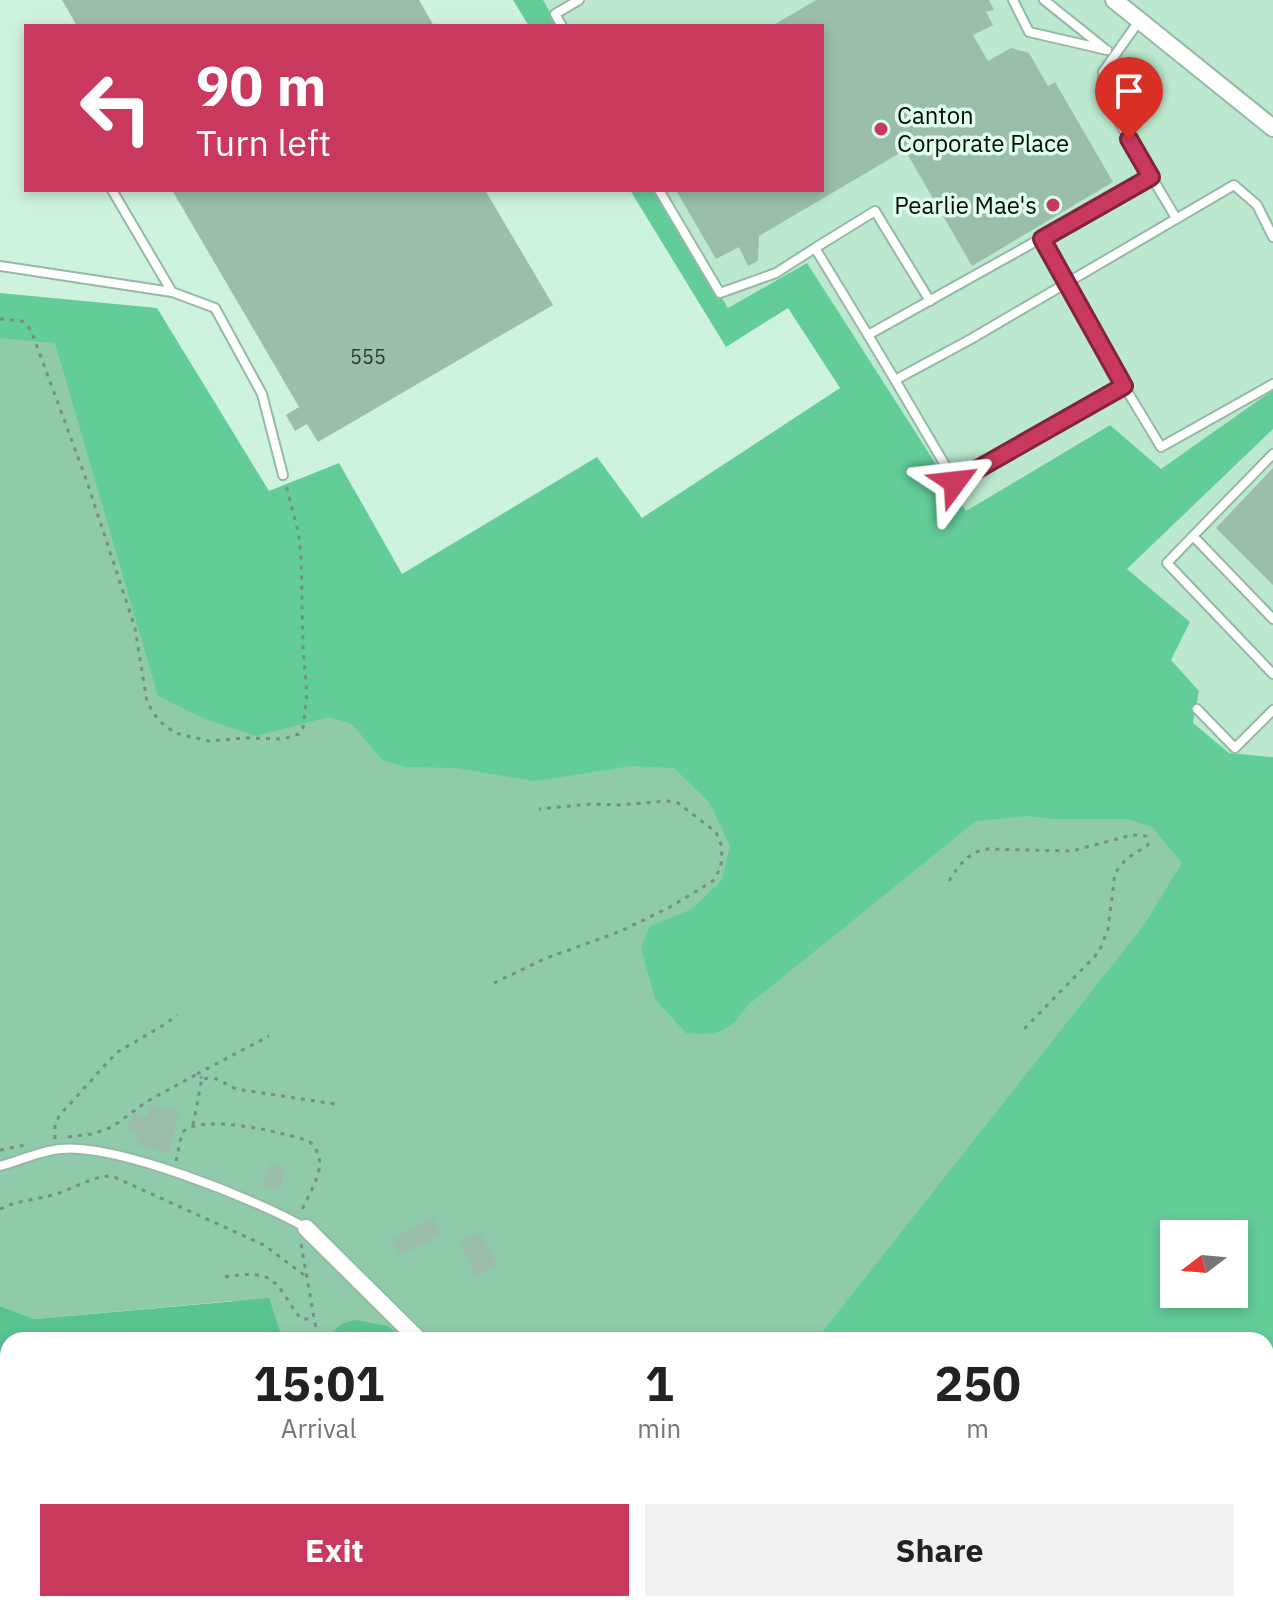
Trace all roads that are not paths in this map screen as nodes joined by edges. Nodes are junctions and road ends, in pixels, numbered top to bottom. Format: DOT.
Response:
graph roads {
  1 [pos="579,0"];
  2 [pos="1013,0"];
  3 [pos="1044,0"];
  4 [pos="1114,0"];
  5 [pos="1140,20"];
  6 [pos="561,24"];
  7 [pos="1111,53"];
  8 [pos="1273,128"];
  9 [pos="1151,177"];
  10 [pos="113,192"];
  11 [pos="660,192"];
  12 [pos="1176,218"];
  13 [pos="1273,237"];
  14 [pos="1042,239"];
  15 [pos="815,248"];
  16 [pos="0,266"];
  17 [pos="1066,282"];
  18 [pos="172,292"];
  19 [pos="930,301"];
  20 [pos="868,335"];
  21 [pos="895,380"];
  22 [pos="1273,384"];
  23 [pos="1124,386"];
  24 [pos="1273,454"];
  25 [pos="283,475"];
  26 [pos="1193,536"];
  27 [pos="1273,619"];
  28 [pos="1273,674"];
  29 [pos="1197,709"];
  30 [pos="1273,710"];
  31 [pos="0,1166"];
  32 [pos="302,1226"];
  33 [pos="411,1332"];
  1 -- 6 [label="lane"];
  2 -- 7 [label="lane"];
  3 -- 7 [label="lane"];
  4 -- 5 [label="street"];
  5 -- 7 [label="lane"];
  5 -- 8 [label="street"];
  7 -- 9 [label="lane"];
  9 -- 12 [label="lane"];
  9 -- 14 [label="lane"];
  10 -- 18 [label="lane"];
  11 -- 15 [label="lane"];
  12 -- 13 [label="lane"];
  12 -- 17 [label="lane"];
  14 -- 17 [label="lane"];
  14 -- 19 [label="lane"];
  15 -- 19 [label="lane"];
  15 -- 20 [label="lane"];
  16 -- 18 [label="lane"];
  17 -- 21 [label="lane"];
  17 -- 23 [label="lane"];
  18 -- 25 [label="lane"];
  19 -- 20 [label="lane"];
  20 -- 21 [label="lane"];
  21 -- 23 [label="lane"];
  22 -- 23 [label="lane"];
  24 -- 26 [label="lane"];
  26 -- 27 [label="lane"];
  26 -- 28 [label="lane"];
  29 -- 30 [label="lane"];
  31 -- 32 [label="lane"];
  32 -- 33 [label="street"];
}
